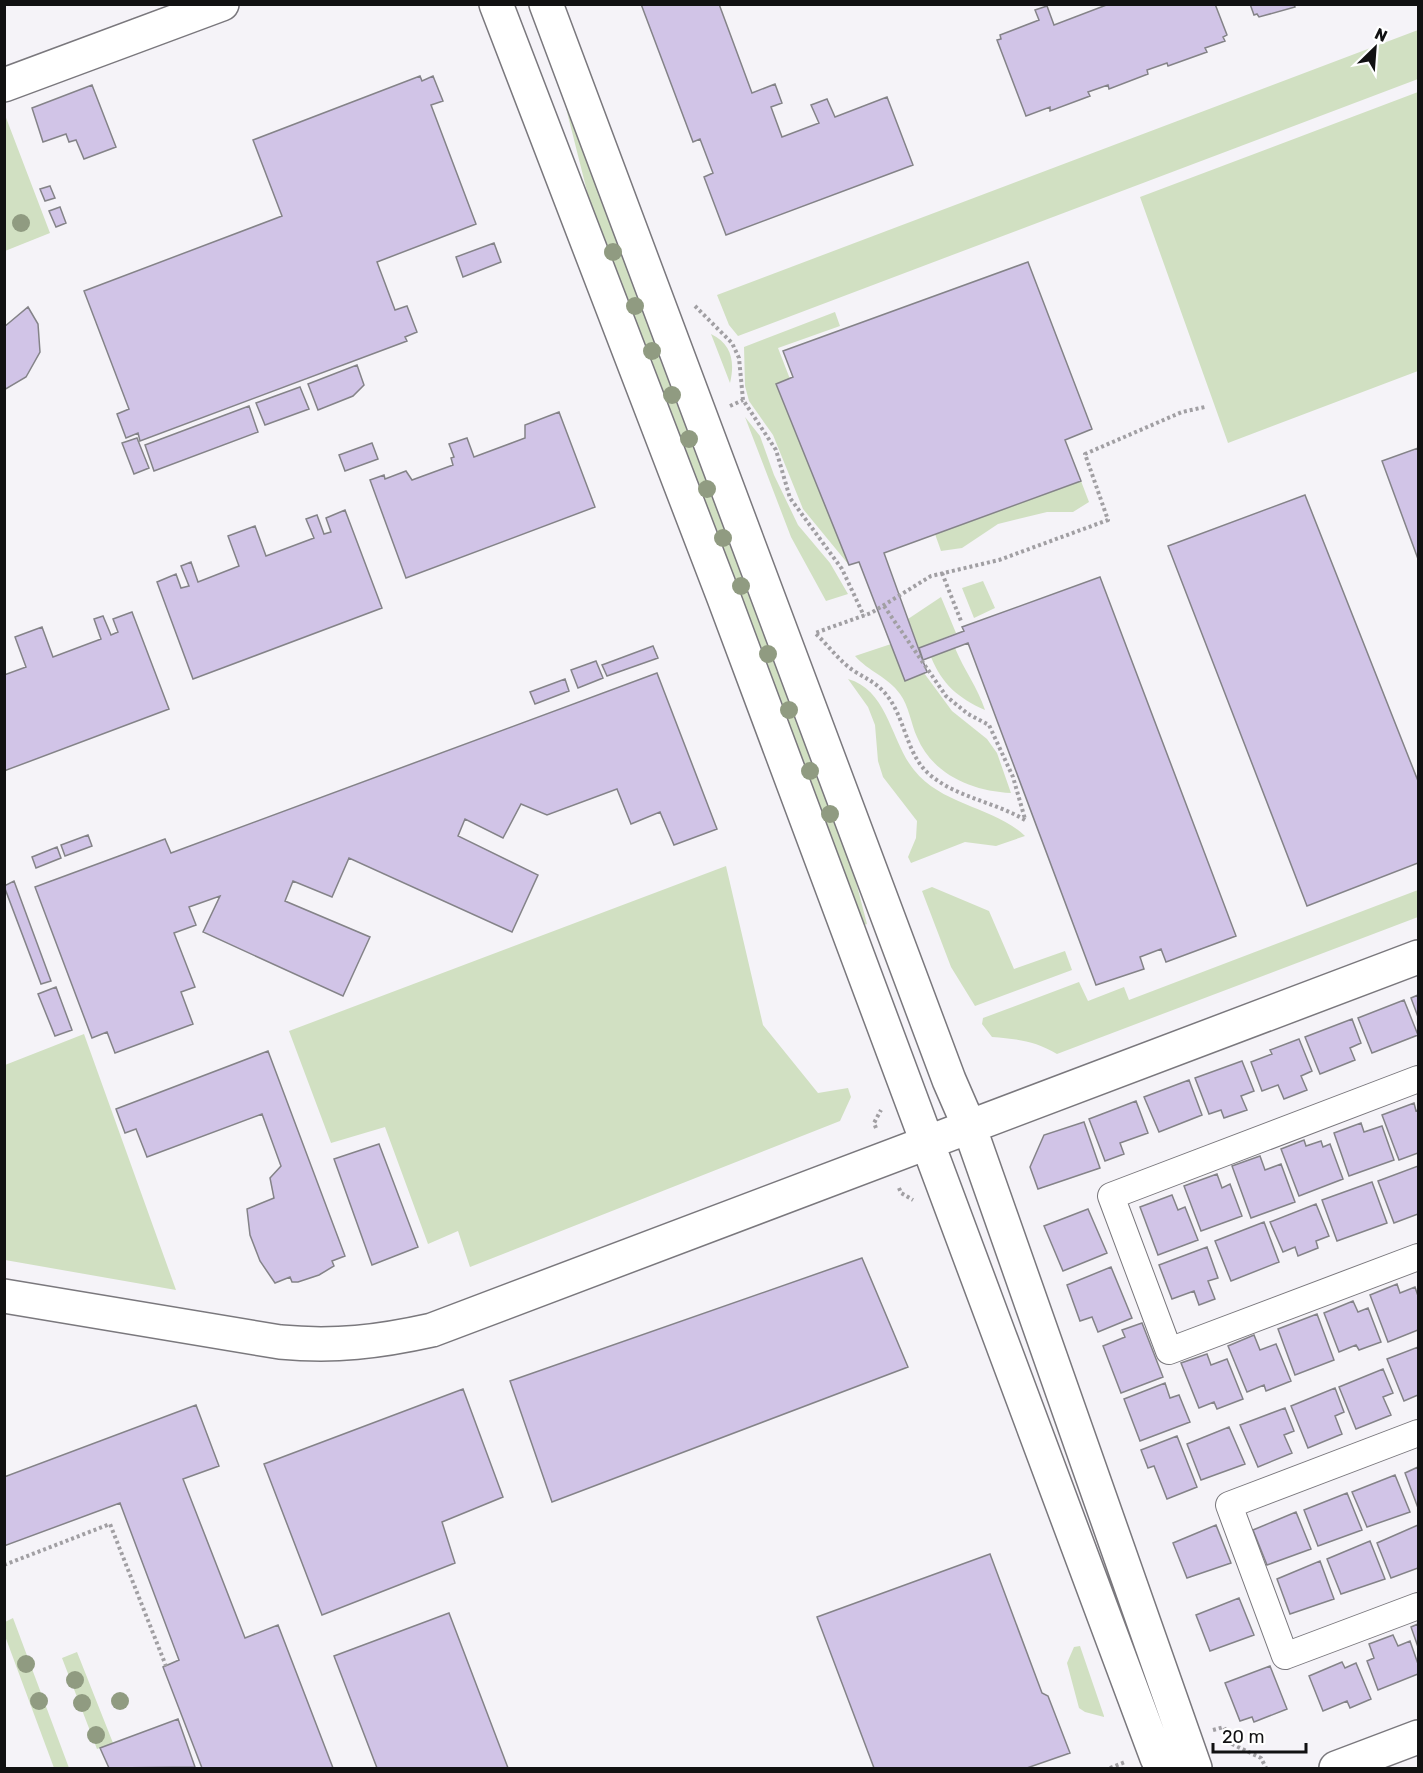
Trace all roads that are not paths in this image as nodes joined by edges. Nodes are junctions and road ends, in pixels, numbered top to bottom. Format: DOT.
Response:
graph roads {
  1 [pos="222,4"];
  2 [pos="496,4"];
  3 [pos="546,4"];
  4 [pos="4,85"];
  5 [pos="1419,957"];
  6 [pos="1419,1079"];
  7 [pos="969,1126"];
  8 [pos="927,1141"];
  9 [pos="1419,1257"];
  10 [pos="4,1296"];
  11 [pos="1419,1433"];
  12 [pos="1419,1606"];
  13 [pos="1419,1737"];
  14 [pos="1166,1768"];
  15 [pos="1195,1768"];
  16 [pos="1336,1768"];
  1 -- 4 [label="street"];
  2 -- 8 [label="street"];
  3 -- 7 [label="street"];
  5 -- 7 [label="street"];
  6 -- 9 [label="street"];
  7 -- 8 [label="street"];
  7 -- 15 [label="street"];
  8 -- 10 [label="street"];
  8 -- 14 [label="street"];
  11 -- 12 [label="street"];
  13 -- 16 [label="street"];
}
